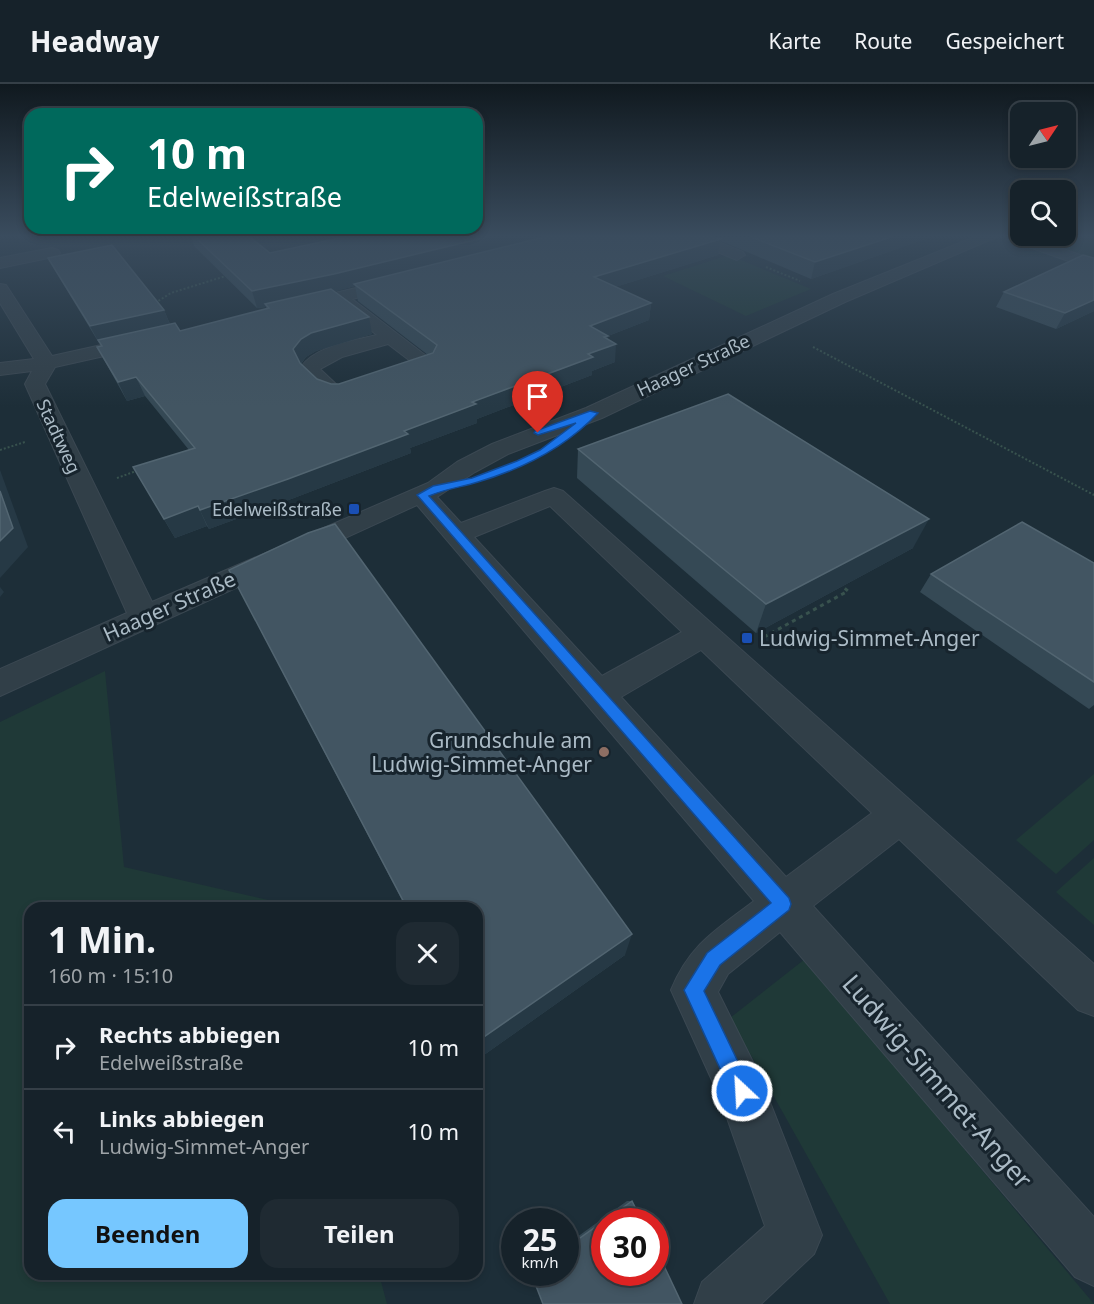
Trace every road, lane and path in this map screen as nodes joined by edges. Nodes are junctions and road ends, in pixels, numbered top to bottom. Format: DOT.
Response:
graph roads {
  1 [pos="2,293"];
  2 [pos="171,293"];
  3 [pos="360,293"];
  4 [pos="827,293"];
  5 [pos="852,293"];
  6 [pos="339,298"];
  7 [pos="839,298"];
  8 [pos="150,305"];
  9 [pos="280,311"];
  10 [pos="775,327"];
  11 [pos="164,337"];
  12 [pos="392,337"];
  13 [pos="47,363"];
  14 [pos="0,369"];
  15 [pos="147,467"];
  16 [pos="84,490"];
  17 [pos="430,492"];
  18 [pos="1094,495"];
  19 [pos="458,534"];
  20 [pos="842,586"];
  21 [pos="144,617"];
  22 [pos="704,634"];
  23 [pos="755,642"];
  24 [pos="0,683"];
  25 [pos="598,694"];
  26 [pos="900,815"];
  27 [pos="783,904"];
  28 [pos="1094,994"];
  29 [pos="1094,1258"];
  30 [pos="722,1302"];
  1 -- 13 [label="street"];
  2 -- 8 [label="path"];
  3 -- 6 [label="street"];
  4 -- 7 [label="path"];
  5 -- 7 [label="street, Haager Straße"];
  6 -- 9 [label="street"];
  6 -- 12 [label="street"];
  7 -- 10 [label="street, Haager Straße"];
  10 -- 17 [label="street, Haager Straße"];
  10 -- 18 [label="path"];
  11 -- 13 [label="street"];
  12 -- 12 [label="street"];
  13 -- 14 [label="street"];
  13 -- 16 [label="street, Stadtweg"];
  15 -- 16 [label="path"];
  16 -- 21 [label="street, Stadtweg"];
  17 -- 19 [label="street, Ludwig-Simmet-Anger"];
  17 -- 21 [label="street, Haager Straße"];
  19 -- 22 [label="street"];
  19 -- 25 [label="street, Ludwig-Simmet-Anger"];
  20 -- 23 [label="path"];
  21 -- 24 [label="street, Haager Straße"];
  22 -- 25 [label="street"];
  22 -- 26 [label="street"];
  25 -- 27 [label="street, Ludwig-Simmet-Anger"];
  26 -- 27 [label="street"];
  26 -- 28 [label="street"];
  27 -- 29 [label="street, Ludwig-Simmet-Anger"];
  27 -- 30 [label="street"];
}
